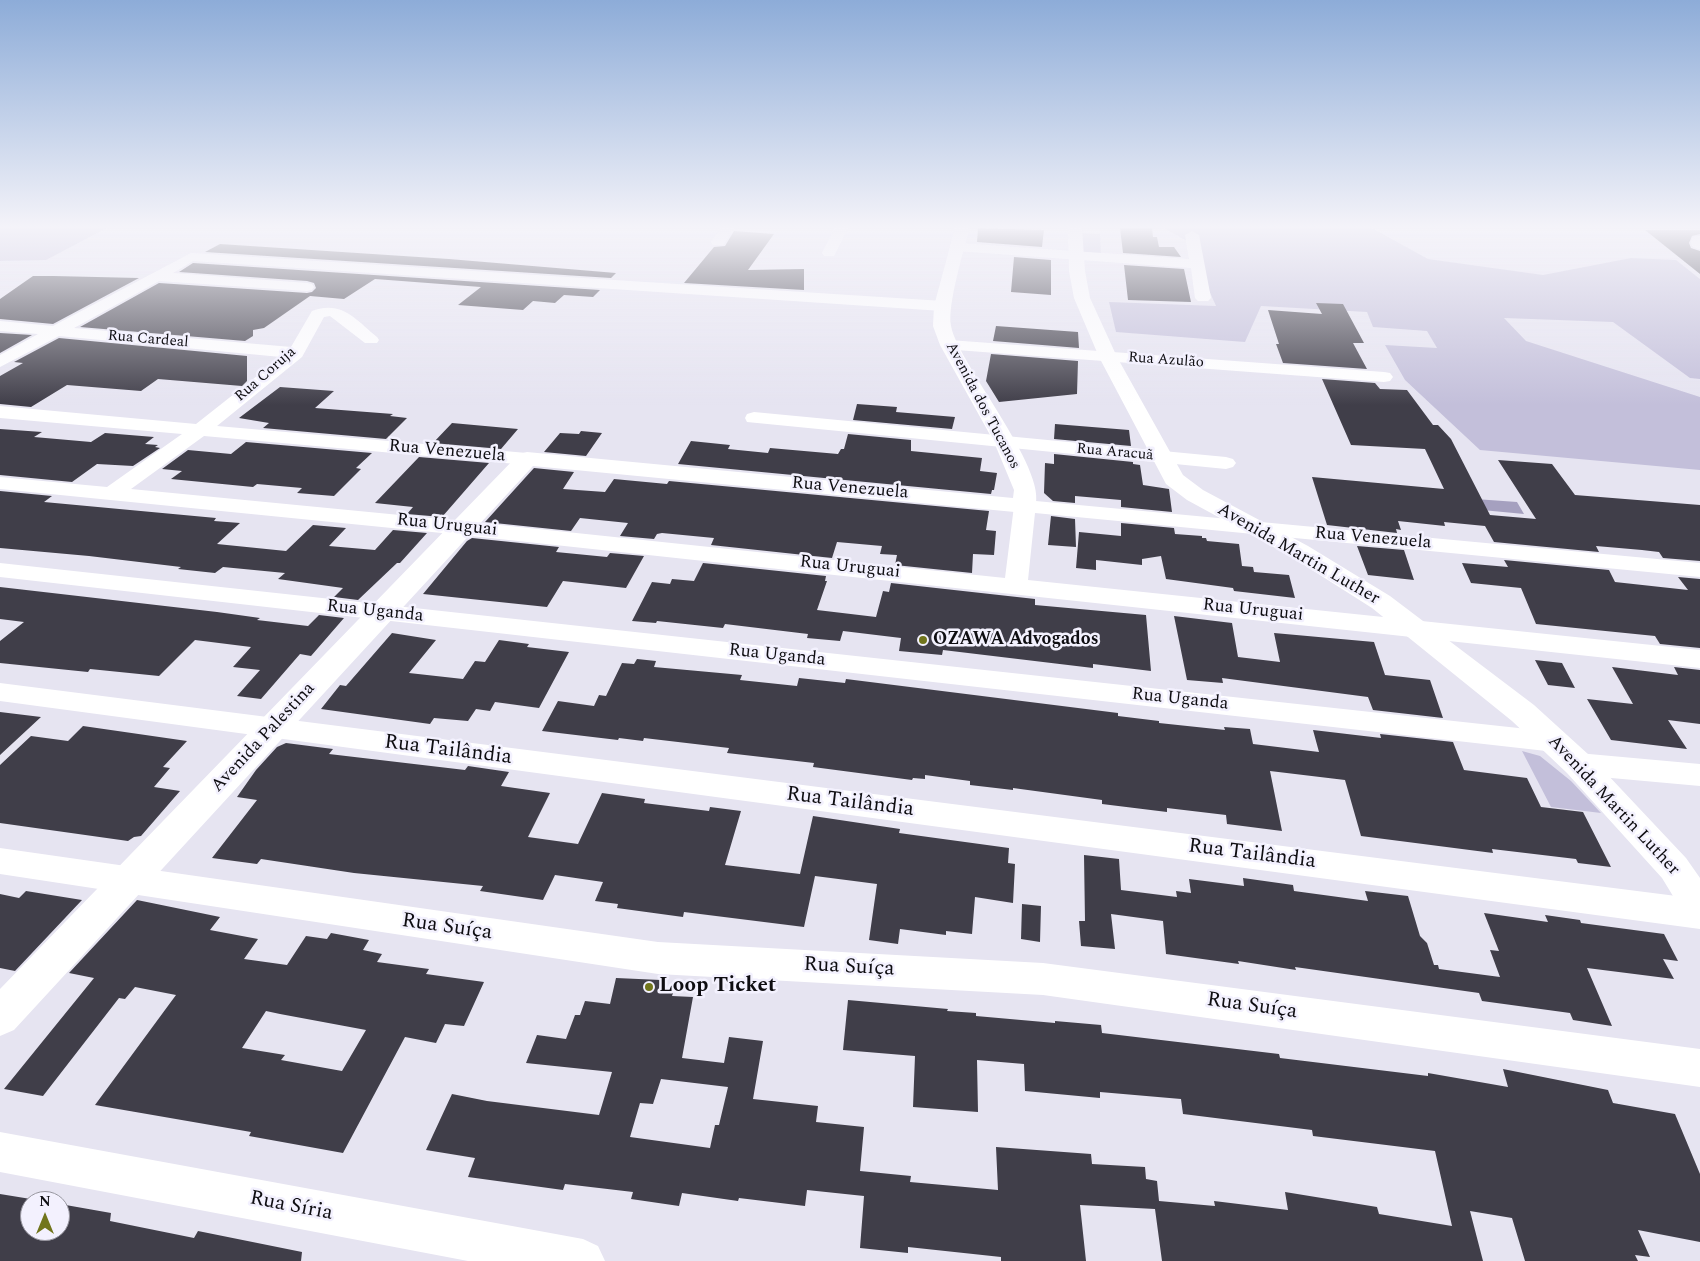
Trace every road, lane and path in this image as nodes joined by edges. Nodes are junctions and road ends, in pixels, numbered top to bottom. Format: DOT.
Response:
graph roads {
  1 [pos="136,287"];
  2 [pos="649,287"];
  3 [pos="948,287"];
  4 [pos="1080,287"];
  5 [pos="1201,287"];
  6 [pos="1203,298"];
  7 [pos="943,306"];
  8 [pos="0,326"];
  9 [pos="54,332"];
  10 [pos="372,340"];
  11 [pos="949,345"];
  12 [pos="296,353"];
  13 [pos="1108,357"];
  14 [pos="0,362"];
  15 [pos="1384,377"];
  16 [pos="0,412"];
  17 [pos="754,418"];
  18 [pos="200,430"];
  19 [pos="1005,442"];
  20 [pos="1161,457"];
  21 [pos="527,459"];
  22 [pos="1226,463"];
  23 [pos="0,483"];
  24 [pos="111,494"];
  25 [pos="1025,506"];
  26 [pos="462,528"];
  27 [pos="1259,529"];
  28 [pos="0,570"];
  29 [pos="1700,570"];
  30 [pos="1016,585"];
  31 [pos="382,612"];
  32 [pos="1417,629"];
  33 [pos="1700,660"];
  34 [pos="0,692"];
  35 [pos="273,728"];
  36 [pos="1566,753"];
  37 [pos="1700,775"];
  38 [pos="0,861"];
  39 [pos="130,880"];
  40 [pos="1700,908"];
  41 [pos="1700,914"];
  42 [pos="0,1017"];
  43 [pos="1700,1068"];
  44 [pos="0,1152"];
  45 [pos="583,1261"];
  1 -- 9 [label="street"];
  2 -- 7 [label="street"];
  3 -- 7 [label="street, Avenida dos Tucanos"];
  4 -- 13 [label="street, Avenida Martin Luther"];
  5 -- 6 [label="street"];
  7 -- 11 [label="street, Avenida dos Tucanos"];
  8 -- 9 [label="street, Rua Cardeal"];
  9 -- 12 [label="street, Rua Cardeal"];
  9 -- 14 [label="street"];
  10 -- 12 [label="street, Rua Coruja"];
  11 -- 13 [label="street, Rua Azulão"];
  11 -- 19 [label="street, Avenida dos Tucanos"];
  12 -- 18 [label="street, Rua Coruja"];
  13 -- 15 [label="street, Rua Azulão"];
  13 -- 20 [label="street, Avenida Martin Luther"];
  16 -- 18 [label="street, Rua Venezuela"];
  17 -- 19 [label="street, Rua Aracuã"];
  18 -- 21 [label="street, Rua Venezuela"];
  18 -- 24 [label="street, Rua Coruja"];
  19 -- 20 [label="street, Rua Aracuã"];
  19 -- 25 [label="street, Avenida dos Tucanos"];
  20 -- 22 [label="street, Rua Aracuã"];
  20 -- 27 [label="street, Avenida Martin Luther"];
  21 -- 25 [label="street, Rua Venezuela"];
  21 -- 26 [label="street, Avenida Palestina"];
  23 -- 24 [label="street, Rua Uruguai"];
  24 -- 26 [label="street, Rua Uruguai"];
  25 -- 27 [label="street, Rua Venezuela"];
  25 -- 30 [label="street, Avenida dos Tucanos"];
  26 -- 30 [label="street, Rua Uruguai"];
  26 -- 31 [label="street, Avenida Palestina"];
  27 -- 29 [label="street, Rua Venezuela"];
  27 -- 32 [label="street, Avenida Martin Luther"];
  28 -- 31 [label="street, Rua Uganda"];
  30 -- 32 [label="street, Rua Uruguai"];
  31 -- 35 [label="street, Avenida Palestina"];
  31 -- 36 [label="street, Rua Uganda"];
  32 -- 33 [label="street, Rua Uruguai"];
  32 -- 36 [label="street, Avenida Martin Luther"];
  34 -- 35 [label="street, Rua Tailândia"];
  35 -- 39 [label="street, Avenida Palestina"];
  35 -- 41 [label="street, Rua Tailândia"];
  36 -- 37 [label="street, Rua Uganda"];
  36 -- 40 [label="street, Avenida Martin Luther"];
  38 -- 39 [label="street, Rua Suíça"];
  39 -- 42 [label="street, Avenida Palestina"];
  39 -- 43 [label="street, Rua Suíça"];
  44 -- 45 [label="street, Rua Síria"];
}
